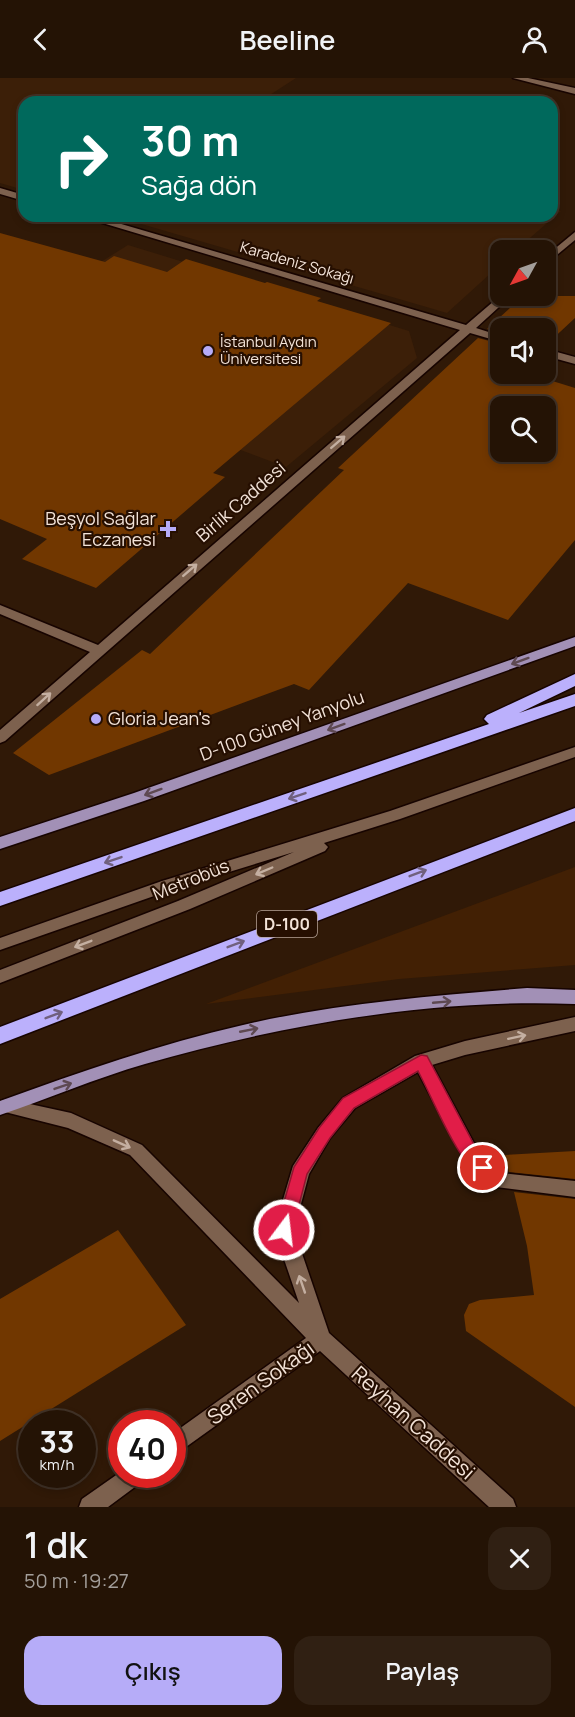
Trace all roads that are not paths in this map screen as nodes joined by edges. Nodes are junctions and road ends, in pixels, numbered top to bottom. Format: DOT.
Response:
graph roads {
  1 [pos="517,78"];
  2 [pos="575,91"];
  3 [pos="0,191"];
  4 [pos="18,196"];
  5 [pos="104,222"];
  6 [pos="575,235"];
  7 [pos="556,252"];
  8 [pos="495,306"];
  9 [pos="467,330"];
  10 [pos="490,336"];
  11 [pos="556,355"];
  12 [pos="575,361"];
  13 [pos="0,609"];
  14 [pos="575,641"];
  15 [pos="98,650"];
  16 [pos="575,679"];
  17 [pos="575,700"];
  18 [pos="0,738"];
  19 [pos="432,750"];
  20 [pos="575,752"];
  21 [pos="575,814"];
  22 [pos="395,815"];
  23 [pos="0,843"];
  24 [pos="0,899"];
  25 [pos="0,944"];
  26 [pos="0,977"];
  27 [pos="575,997"];
  28 [pos="575,1024"];
  29 [pos="0,1036"];
  30 [pos="421,1061"];
  31 [pos="4,1107"];
  32 [pos="575,1189"];
  33 [pos="321,1339"];
  34 [pos="186,1437"];
  35 [pos="116,1488"];
  36 [pos="90,1507"];
  37 [pos="505,1507"];
  1 -- 2 [label="street"];
  3 -- 4 [label="street"];
  5 -- 9 [label="street, Karadeniz Sokağı"];
  6 -- 7 [label="street"];
  8 -- 9 [label="street, Birlik Caddesi"];
  9 -- 10 [label="street, Karadeniz Sokağı"];
  15 -- 9 [label="street, Birlik Caddesi, one-way"];
  11 -- 12 [label="street"];
  13 -- 15 [label="street"];
  14 -- 23 [label="main road, D-100 Güney Yanyolu, one-way"];
  18 -- 15 [label="street, Birlik Caddesi, one-way"];
  16 -- 19 [label="highway"];
  17 -- 19 [label="highway"];
  19 -- 24 [label="highway, one-way"];
  20 -- 22 [label="street, Metrobüs"];
  29 -- 21 [label="highway, D-100, one-way"];
  22 -- 25 [label="street, Metrobüs"];
  22 -- 26 [label="street, Metrobüs, one-way"];
  31 -- 27 [label="main road, one-way"];
  30 -- 28 [label="street, one-way"];
  30 -- 32 [label="street"];
  33 -- 30 [label="street, one-way"];
  31 -- 33 [label="street, Reyhan Caddesi, one-way"];
  33 -- 34 [label="street, Seren Sokağı"];
  33 -- 37 [label="street, Reyhan Caddesi"];
  35 -- 36 [label="street"];
}
